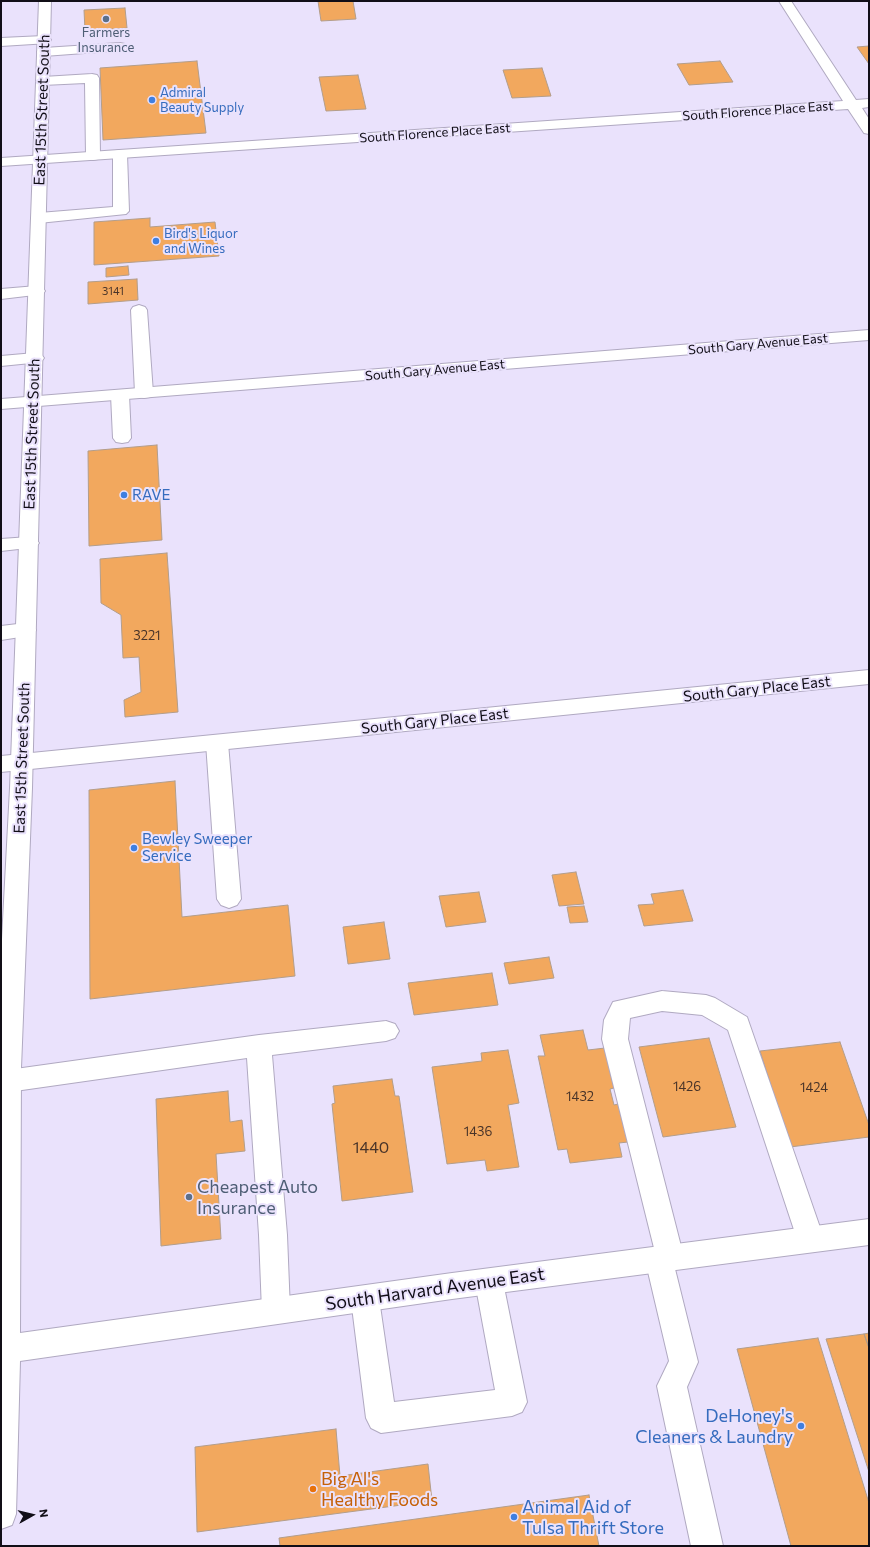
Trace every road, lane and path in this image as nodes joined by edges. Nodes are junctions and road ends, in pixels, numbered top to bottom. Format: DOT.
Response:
graph roads {
  1 [pos="45,1"];
  2 [pos="785,1"];
  3 [pos="1,42"];
  4 [pos="44,46"];
  5 [pos="120,47"];
  6 [pos="43,81"];
  7 [pos="869,103"];
  8 [pos="852,104"];
  9 [pos="869,130"];
  10 [pos="120,154"];
  11 [pos="93,156"];
  12 [pos="40,160"];
  13 [pos="1,162"];
  14 [pos="39,218"];
  15 [pos="37,290"];
  16 [pos="1,294"];
  17 [pos="139,310"];
  18 [pos="869,335"];
  19 [pos="35,358"];
  20 [pos="1,361"];
  21 [pos="144,393"];
  22 [pos="120,395"];
  23 [pos="34,402"];
  24 [pos="1,404"];
  25 [pos="122,438"];
  26 [pos="29,543"];
  27 [pos="1,545"];
  28 [pos="26,630"];
  29 [pos="1,632"];
  30 [pos="869,677"];
  31 [pos="217,742"];
  32 [pos="11,763"];
  33 [pos="229,899"];
  34 [pos="5,1022"];
  35 [pos="386,1031"];
  36 [pos="259,1046"];
  37 [pos="8,1081"];
  38 [pos="4,1209"];
  39 [pos="869,1232"];
  40 [pos="810,1239"];
  41 [pos="664,1258"];
  42 [pos="489,1282"];
  43 [pos="365,1298"];
  44 [pos="276,1311"];
  45 [pos="3,1350"];
  46 [pos="1,1514"];
  47 [pos="707,1546"];
  1 -- 4 [label="street, East 15th Street South"];
  2 -- 8 [label="street"];
  3 -- 4 [label="street"];
  4 -- 5 [label="street"];
  4 -- 6 [label="street, East 15th Street South"];
  6 -- 11 [label="street"];
  6 -- 12 [label="street, East 15th Street South"];
  7 -- 8 [label="street, South Florence Place East"];
  8 -- 9 [label="street"];
  8 -- 10 [label="street, South Florence Place East"];
  10 -- 11 [label="street, South Florence Place East"];
  10 -- 14 [label="street"];
  11 -- 12 [label="street, South Florence Place East"];
  12 -- 13 [label="street, South Florence Place East"];
  12 -- 14 [label="street, East 15th Street South"];
  14 -- 15 [label="street, East 15th Street South"];
  15 -- 16 [label="street"];
  15 -- 19 [label="street, East 15th Street South"];
  17 -- 21 [label="street"];
  18 -- 21 [label="street, South Gary Avenue East"];
  19 -- 20 [label="street"];
  19 -- 23 [label="street, East 15th Street South"];
  21 -- 22 [label="street, South Gary Avenue East"];
  22 -- 23 [label="street, South Gary Avenue East"];
  22 -- 25 [label="street"];
  23 -- 24 [label="street, South Gary Avenue East"];
  23 -- 26 [label="street, East 15th Street South"];
  26 -- 27 [label="street"];
  26 -- 28 [label="street, East 15th Street South"];
  28 -- 29 [label="street"];
  28 -- 32 [label="street, East 15th Street South"];
  30 -- 31 [label="street, South Gary Place East"];
  31 -- 32 [label="street, South Gary Place East"];
  31 -- 33 [label="street"];
  32 -- 34 [label="street, East 15th Street South"];
  34 -- 37 [label="street, East 15th Street South"];
  35 -- 36 [label="street"];
  36 -- 37 [label="street"];
  36 -- 44 [label="street"];
  37 -- 38 [label="street, East 15th Street South"];
  38 -- 45 [label="street, East 15th Street South"];
  39 -- 40 [label="street, South Harvard Avenue East"];
  40 -- 41 [label="street, South Harvard Avenue East"];
  40 -- 41 [label="street"];
  41 -- 42 [label="street, South Harvard Avenue East"];
  41 -- 47 [label="street"];
  42 -- 43 [label="street, South Harvard Avenue East"];
  42 -- 43 [label="street"];
  43 -- 44 [label="street, South Harvard Avenue East"];
  44 -- 45 [label="street, South Harvard Avenue East"];
  45 -- 46 [label="street, East 15th Street South"];
}
